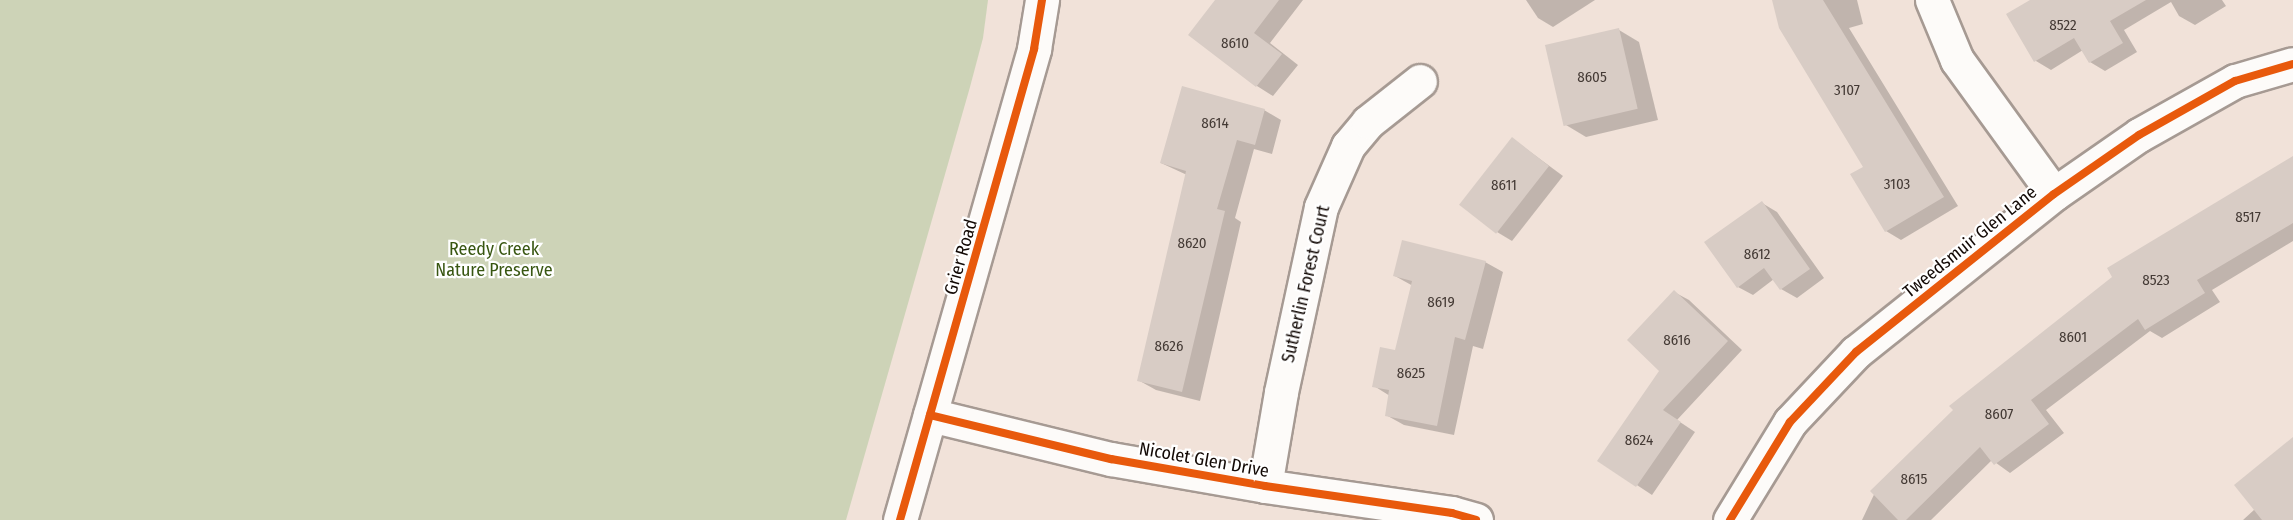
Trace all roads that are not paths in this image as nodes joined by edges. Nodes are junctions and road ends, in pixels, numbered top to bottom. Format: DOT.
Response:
graph roads {
  1 [pos="1042,0"];
  2 [pos="1932,0"];
  3 [pos="2293,64"];
  4 [pos="1420,81"];
  5 [pos="2054,194"];
  6 [pos="930,415"];
  7 [pos="1265,486"];
  8 [pos="900,520"];
  9 [pos="1476,520"];
  10 [pos="1730,520"];
  1 -- 6 [label="street, Grier Road"];
  2 -- 5 [label="street"];
  3 -- 5 [label="street, Tweedsmuir Glen Lane"];
  4 -- 7 [label="street, Sutherlin Forest Court"];
  5 -- 10 [label="street, Tweedsmuir Glen Lane"];
  6 -- 7 [label="street, Nicolet Glen Drive"];
  6 -- 8 [label="street, Grier Road"];
  7 -- 9 [label="street, Nicolet Glen Drive"];
}
